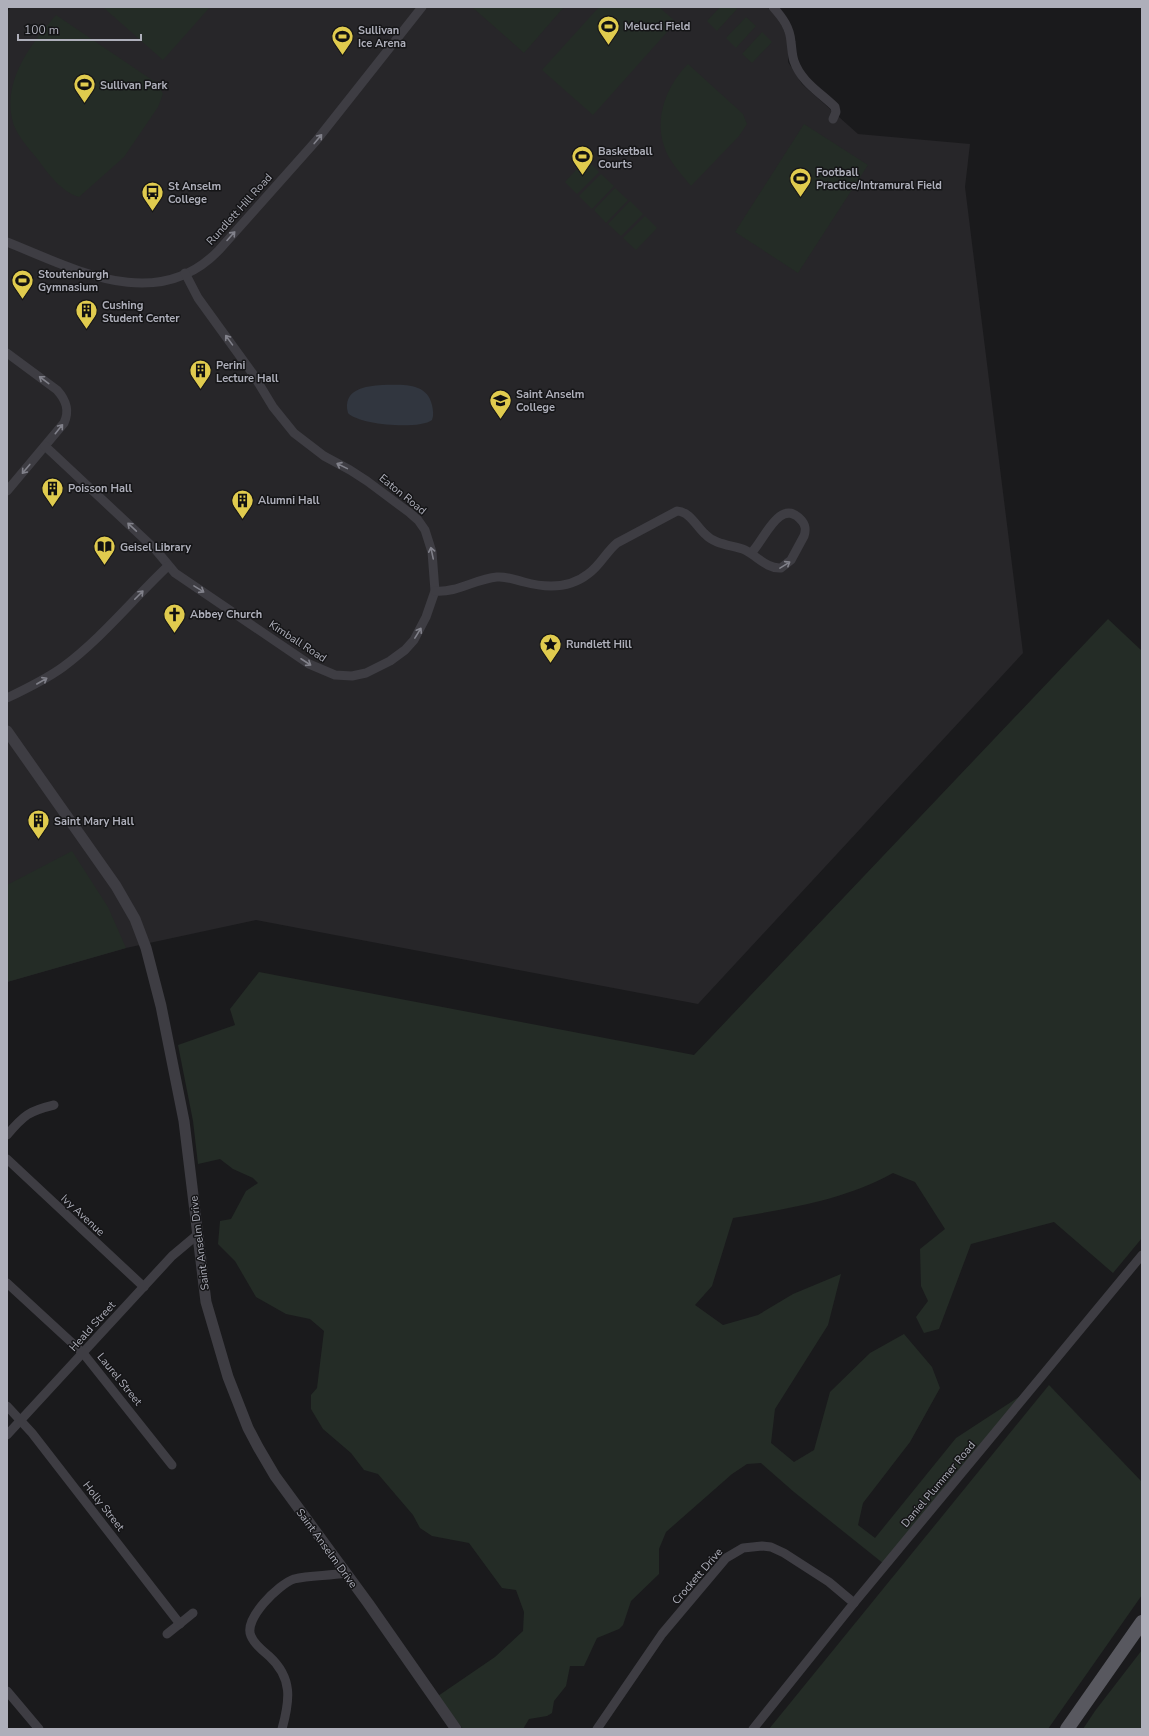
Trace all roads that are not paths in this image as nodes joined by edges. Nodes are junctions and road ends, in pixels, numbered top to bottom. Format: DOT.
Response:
graph roads {
  1 [pos="422,7"];
  2 [pos="773,7"];
  3 [pos="832,119"];
  4 [pos="7,242"];
  5 [pos="185,273"];
  6 [pos="7,353"];
  7 [pos="45,446"];
  8 [pos="7,491"];
  9 [pos="751,554"];
  10 [pos="168,566"];
  11 [pos="435,591"];
  12 [pos="7,698"];
  13 [pos="7,731"];
  14 [pos="54,1105"];
  15 [pos="7,1135"];
  16 [pos="7,1159"];
  17 [pos="197,1235"];
  18 [pos="1142,1255"];
  19 [pos="7,1283"];
  20 [pos="144,1287"];
  21 [pos="83,1353"];
  22 [pos="7,1406"];
  23 [pos="21,1420"];
  24 [pos="7,1435"];
  25 [pos="172,1465"];
  26 [pos="345,1573"];
  27 [pos="854,1603"];
  28 [pos="194,1613"];
  29 [pos="1142,1622"];
  30 [pos="180,1624"];
  31 [pos="167,1634"];
  32 [pos="7,1691"];
  33 [pos="39,1729"];
  34 [pos="282,1729"];
  35 [pos="456,1729"];
  36 [pos="597,1729"];
  37 [pos="753,1729"];
  38 [pos="1067,1729"];
  5 -- 1 [label="street, Rundlett Hill Road, one-way"];
  2 -- 3 [label="street"];
  4 -- 5 [label="street, Rundlett Hill Road"];
  11 -- 5 [label="street, Eaton Road, one-way"];
  7 -- 6 [label="street, one-way"];
  7 -- 8 [label="street, one-way"];
  10 -- 7 [label="street, Kimball Road, one-way"];
  9 -- 9 [label="street, one-way"];
  9 -- 11 [label="street"];
  10 -- 11 [label="street, Kimball Road, one-way"];
  12 -- 10 [label="street, one-way"];
  13 -- 17 [label="street, Saint Anselm Drive"];
  14 -- 15 [label="street"];
  16 -- 20 [label="street, Ivy Avenue"];
  17 -- 20 [label="street, Heald Street"];
  17 -- 26 [label="street, Saint Anselm Drive"];
  18 -- 27 [label="street, Daniel Plummer Road"];
  19 -- 21 [label="street, Laurel Street"];
  20 -- 21 [label="street, Heald Street"];
  21 -- 23 [label="street, Heald Street"];
  21 -- 25 [label="street, Laurel Street"];
  22 -- 23 [label="street, Holly Street"];
  23 -- 24 [label="street, Heald Street"];
  23 -- 30 [label="street, Holly Street"];
  26 -- 34 [label="street"];
  26 -- 35 [label="street, Saint Anselm Drive"];
  27 -- 36 [label="street, Crockett Drive"];
  27 -- 37 [label="street, Daniel Plummer Road"];
  28 -- 30 [label="street"];
  29 -- 38 [label="main road"];
  30 -- 31 [label="street"];
  32 -- 33 [label="street"];
}
